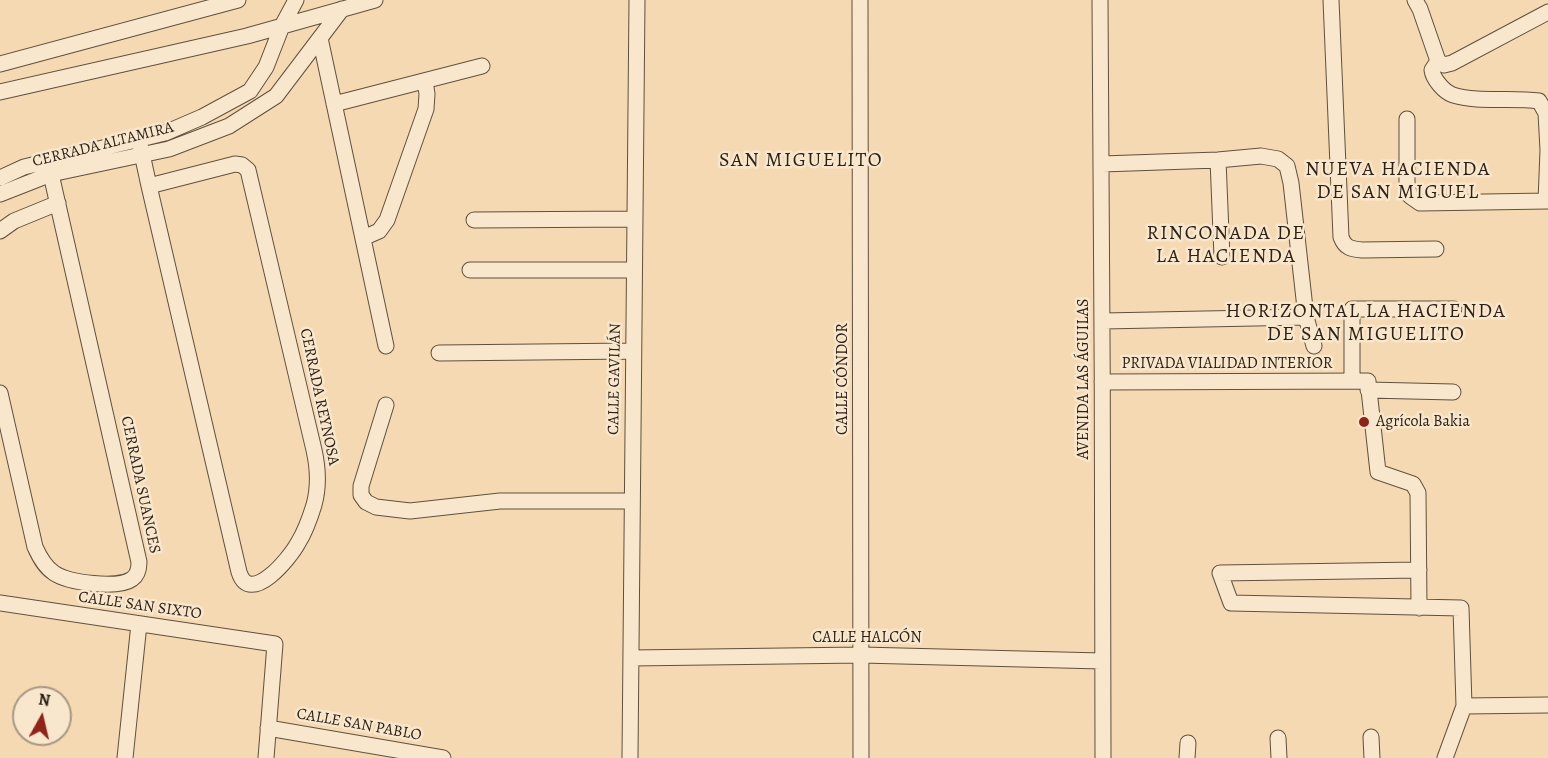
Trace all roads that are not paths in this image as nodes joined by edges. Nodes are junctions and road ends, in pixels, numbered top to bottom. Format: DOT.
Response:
graph roads {
  1 [pos="238,0"];
  2 [pos="296,0"];
  3 [pos="375,0"];
  4 [pos="637,0"];
  5 [pos="860,0"];
  6 [pos="1100,0"];
  7 [pos="1331,0"];
  8 [pos="1415,0"];
  9 [pos="342,9"];
  10 [pos="1548,12"];
  11 [pos="282,26"];
  12 [pos="320,38"];
  13 [pos="1445,62"];
  14 [pos="0,64"];
  15 [pos="482,66"];
  16 [pos="425,81"];
  17 [pos="0,92"];
  18 [pos="334,104"];
  19 [pos="1407,119"];
  20 [pos="140,147"];
  21 [pos="1218,160"];
  22 [pos="1102,164"];
  23 [pos="50,167"];
  24 [pos="0,178"];
  25 [pos="149,186"];
  26 [pos="0,194"];
  27 [pos="1547,201"];
  28 [pos="58,203"];
  29 [pos="634,219"];
  30 [pos="474,220"];
  31 [pos="0,231"];
  32 [pos="363,238"];
  33 [pos="1436,249"];
  34 [pos="1222,257"];
  35 [pos="470,270"];
  36 [pos="634,270"];
  37 [pos="1454,309"];
  38 [pos="1306,317"];
  39 [pos="1103,321"];
  40 [pos="386,346"];
  41 [pos="1314,346"];
  42 [pos="633,351"];
  43 [pos="439,353"];
  44 [pos="1352,381"];
  45 [pos="1102,382"];
  46 [pos="1368,390"];
  47 [pos="1453,392"];
  48 [pos="0,393"];
  49 [pos="386,405"];
  50 [pos="632,501"];
  51 [pos="1419,570"];
  52 [pos="0,603"];
  53 [pos="1419,608"];
  54 [pos="139,624"];
  55 [pos="861,655"];
  56 [pos="631,658"];
  57 [pos="1102,661"];
  58 [pos="1548,705"];
  59 [pos="1464,706"];
  60 [pos="268,728"];
  61 [pos="1371,737"];
  62 [pos="1278,738"];
  63 [pos="125,758"];
  64 [pos="266,758"];
  65 [pos="443,758"];
  66 [pos="630,758"];
  67 [pos="861,758"];
  68 [pos="1103,758"];
  69 [pos="1279,758"];
  70 [pos="1372,758"];
  71 [pos="1445,758"];
  1 -- 14 [label="street"];
  2 -- 11 [label="street, CERRADA ALTAMIRA"];
  3 -- 9 [label="street"];
  4 -- 29 [label="street, CALLE GAVILÁN"];
  5 -- 55 [label="street, CALLE CÓNDOR"];
  6 -- 22 [label="street, AVENIDA LAS ÁGUILAS"];
  7 -- 33 [label="street"];
  8 -- 13 [label="street"];
  9 -- 11 [label="street"];
  9 -- 12 [label="street, CERRADA ALTAMIRA"];
  10 -- 13 [label="street"];
  11 -- 17 [label="street"];
  11 -- 20 [label="street, CERRADA ALTAMIRA"];
  12 -- 18 [label="street"];
  12 -- 20 [label="street, CERRADA ALTAMIRA"];
  13 -- 27 [label="street"];
  15 -- 16 [label="street"];
  16 -- 18 [label="street"];
  16 -- 32 [label="street"];
  18 -- 32 [label="street"];
  19 -- 27 [label="street"];
  20 -- 23 [label="street, CERRADA ALTAMIRA"];
  20 -- 25 [label="street, CERRADA REYNOSA"];
  21 -- 22 [label="street"];
  21 -- 34 [label="street"];
  21 -- 38 [label="street"];
  22 -- 39 [label="street, AVENIDA LAS ÁGUILAS"];
  23 -- 24 [label="street, CERRADA ALTAMIRA"];
  23 -- 26 [label="street, CERRADA ALTAMIRA"];
  23 -- 28 [label="street, CERRADA SUANCES"];
  25 -- 25 [label="street, CERRADA REYNOSA"];
  28 -- 31 [label="street"];
  28 -- 48 [label="street, CERRADA SUANCES"];
  29 -- 30 [label="street"];
  29 -- 36 [label="street, CALLE GAVILÁN"];
  32 -- 40 [label="street"];
  35 -- 36 [label="street"];
  36 -- 42 [label="street, CALLE GAVILÁN"];
  37 -- 44 [label="street, PRIVADA VIALIDAD INTERIOR"];
  38 -- 39 [label="street"];
  38 -- 41 [label="street"];
  39 -- 45 [label="street, AVENIDA LAS ÁGUILAS"];
  42 -- 43 [label="street"];
  42 -- 50 [label="street, CALLE GAVILÁN"];
  44 -- 45 [label="street, PRIVADA VIALIDAD INTERIOR"];
  44 -- 46 [label="street, PRIVADA VIALIDAD INTERIOR"];
  45 -- 57 [label="street, AVENIDA LAS ÁGUILAS"];
  46 -- 47 [label="street, PRIVADA VIALIDAD INTERIOR"];
  46 -- 51 [label="street"];
  49 -- 50 [label="street"];
  50 -- 56 [label="street, CALLE GAVILÁN"];
  51 -- 53 [label="street"];
  51 -- 53 [label="street"];
  52 -- 54 [label="street, CALLE SAN SIXTO"];
  53 -- 59 [label="street"];
  54 -- 60 [label="street, CALLE SAN SIXTO"];
  54 -- 63 [label="street"];
  55 -- 56 [label="street, CALLE HALCÓN"];
  55 -- 57 [label="street, CALLE HALCÓN"];
  55 -- 67 [label="street, CALLE CÓNDOR"];
  56 -- 66 [label="street, CALLE GAVILÁN"];
  57 -- 68 [label="street, AVENIDA LAS ÁGUILAS"];
  58 -- 59 [label="street"];
  59 -- 71 [label="street"];
  60 -- 64 [label="street"];
  60 -- 65 [label="street, CALLE SAN PABLO"];
  61 -- 70 [label="street"];
  62 -- 69 [label="street"];
}
